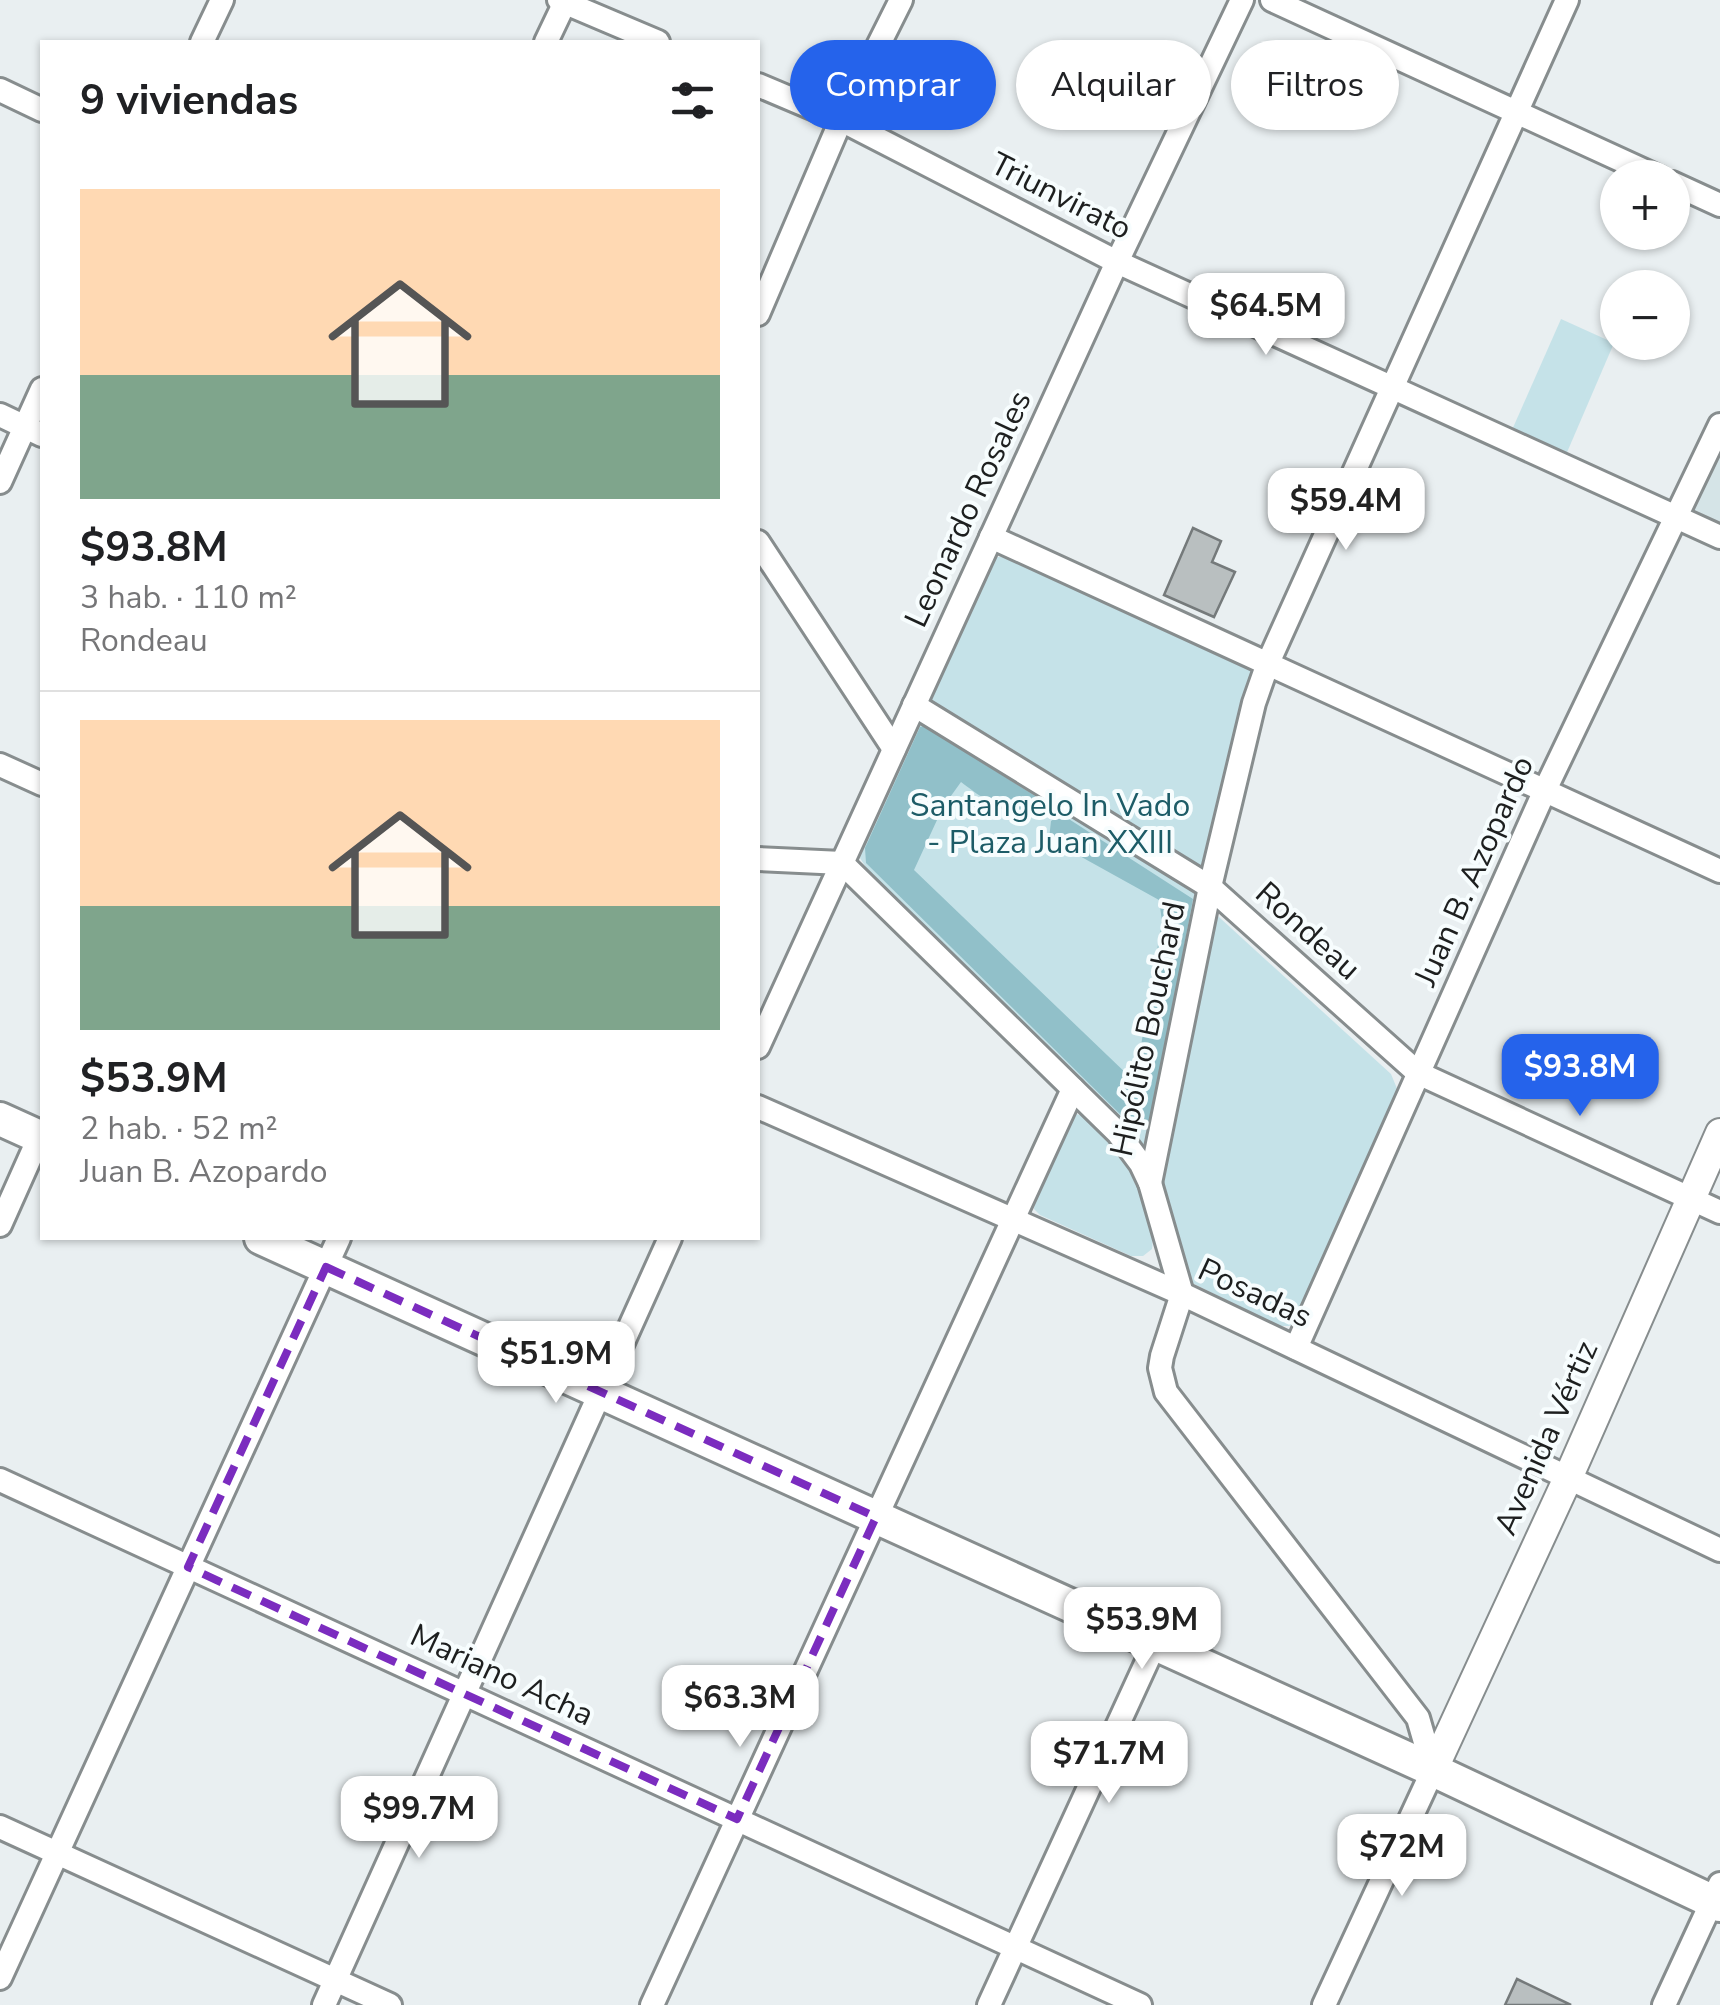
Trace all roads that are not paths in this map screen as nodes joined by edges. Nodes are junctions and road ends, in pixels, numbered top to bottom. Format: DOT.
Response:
graph roads {
  1 [pos="222,0"];
  2 [pos="901,0"];
  3 [pos="1242,0"];
  4 [pos="1272,0"];
  5 [pos="1567,0"];
  6 [pos="563,1"];
  7 [pos="203,40"];
  8 [pos="547,40"];
  9 [pos="653,40"];
  10 [pos="881,40"];
  11 [pos="760,86"];
  12 [pos="0,90"];
  13 [pos="790,98"];
  14 [pos="40,109"];
  15 [pos="1516,112"];
  16 [pos="837,130"];
  17 [pos="860,130"];
  18 [pos="1621,160"];
  19 [pos="1690,191"];
  20 [pos="1720,205"];
  21 [pos="1117,262"];
  22 [pos="760,309"];
  23 [pos="1392,385"];
  24 [pos="40,399"];
  25 [pos="0,415"];
  26 [pos="1720,425"];
  27 [pos="34,430"];
  28 [pos="0,482"];
  29 [pos="1678,517"];
  30 [pos="991,537"];
  31 [pos="1720,537"];
  32 [pos="760,545"];
  33 [pos="1268,663"];
  34 [pos="914,706"];
  35 [pos="894,749"];
  36 [pos="0,764"];
  37 [pos="40,783"];
  38 [pos="1544,790"];
  39 [pos="760,859"];
  40 [pos="842,863"];
  41 [pos="1720,871"];
  42 [pos="1210,887"];
  43 [pos="760,1043"];
  44 [pos="1418,1073"];
  45 [pos="1073,1089"];
  46 [pos="760,1107"];
  47 [pos="0,1118"];
  48 [pos="40,1134"];
  49 [pos="1720,1134"];
  50 [pos="40,1139"];
  51 [pos="1150,1183"];
  52 [pos="1690,1198"];
  53 [pos="1720,1212"];
  54 [pos="1013,1221"];
  55 [pos="0,1225"];
  56 [pos="271,1240"];
  57 [pos="669,1240"];
  58 [pos="333,1252"];
  59 [pos="1182,1294"];
  60 [pos="1296,1348"];
  61 [pos="600,1391"];
  62 [pos="1568,1478"];
  63 [pos="0,1480"];
  64 [pos="876,1517"];
  65 [pos="1720,1550"];
  66 [pos="188,1567"];
  67 [pos="1155,1644"];
  68 [pos="466,1694"];
  69 [pos="1433,1770"];
  70 [pos="737,1819"];
  71 [pos="0,1826"];
  72 [pos="57,1853"];
  73 [pos="1717,1897"];
  74 [pos="1016,1947"];
  75 [pos="0,1978"];
  76 [pos="336,1980"];
  77 [pos="324,2005"];
  78 [pos="390,2005"];
  79 [pos="652,2005"];
  80 [pos="989,2005"];
  81 [pos="1140,2005"];
  82 [pos="1324,2005"];
  83 [pos="1664,2005"];
  1 -- 7 [label="street"];
  2 -- 10 [label="street"];
  3 -- 21 [label="street, Leonardo Rosales"];
  4 -- 15 [label="street"];
  5 -- 15 [label="street, Hipólito Bouchard"];
  6 -- 8 [label="street"];
  6 -- 9 [label="street"];
  11 -- 13 [label="street, Triunvirato"];
  12 -- 14 [label="street"];
  15 -- 18 [label="street"];
  15 -- 23 [label="street, Hipólito Bouchard"];
  16 -- 22 [label="street"];
  17 -- 21 [label="street, Triunvirato"];
  19 -- 20 [label="street"];
  21 -- 23 [label="street, Triunvirato"];
  21 -- 30 [label="street, Leonardo Rosales"];
  23 -- 29 [label="street, Triunvirato"];
  23 -- 33 [label="street, Hipólito Bouchard"];
  24 -- 27 [label="street"];
  25 -- 27 [label="street"];
  26 -- 29 [label="street, Juan B. Azopardo"];
  27 -- 28 [label="street"];
  29 -- 31 [label="street, Triunvirato"];
  29 -- 38 [label="street, Juan B. Azopardo"];
  30 -- 33 [label="street"];
  30 -- 34 [label="street, Leonardo Rosales"];
  32 -- 35 [label="street"];
  33 -- 38 [label="street"];
  33 -- 42 [label="street, Hipólito Bouchard"];
  34 -- 35 [label="street, Leonardo Rosales"];
  34 -- 42 [label="street, Rondeau"];
  35 -- 40 [label="street, Leonardo Rosales"];
  36 -- 37 [label="street"];
  38 -- 41 [label="street"];
  38 -- 44 [label="street, Juan B. Azopardo"];
  39 -- 40 [label="street"];
  40 -- 43 [label="street, Leonardo Rosales"];
  40 -- 45 [label="street"];
  42 -- 44 [label="street, Rondeau"];
  42 -- 51 [label="street, Hipólito Bouchard"];
  44 -- 52 [label="street, Rondeau"];
  44 -- 60 [label="street, Juan B. Azopardo"];
  45 -- 51 [label="street"];
  45 -- 54 [label="street, Hipólito Bouchard"];
  46 -- 54 [label="street, Posadas"];
  47 -- 48 [label="main road"];
  49 -- 52 [label="street, Avenida Vértiz"];
  50 -- 55 [label="street"];
  51 -- 59 [label="street"];
  52 -- 53 [label="street, Rondeau"];
  52 -- 62 [label="street, Avenida Vértiz"];
  54 -- 59 [label="street, Posadas"];
  54 -- 64 [label="street, Hipólito Bouchard"];
  56 -- 58 [label="main road"];
  57 -- 61 [label="street"];
  58 -- 61 [label="main road"];
  58 -- 66 [label="street"];
  59 -- 60 [label="street, Posadas"];
  59 -- 69 [label="street"];
  60 -- 62 [label="street, Posadas"];
  61 -- 64 [label="main road"];
  61 -- 68 [label="street"];
  62 -- 65 [label="street, Posadas"];
  62 -- 69 [label="street, Avenida Vértiz"];
  63 -- 66 [label="street, Mariano Acha"];
  64 -- 67 [label="main road"];
  64 -- 70 [label="street, Hipólito Bouchard"];
  66 -- 68 [label="street, Mariano Acha"];
  66 -- 72 [label="street"];
  67 -- 69 [label="main road"];
  67 -- 74 [label="street"];
  68 -- 70 [label="street, Mariano Acha"];
  68 -- 76 [label="street"];
  69 -- 73 [label="main road"];
  69 -- 82 [label="street"];
  70 -- 74 [label="street, Mariano Acha"];
  70 -- 79 [label="street, Hipólito Bouchard"];
  71 -- 72 [label="street"];
  72 -- 75 [label="street"];
  72 -- 76 [label="street"];
  73 -- 83 [label="street"];
  74 -- 80 [label="street"];
  74 -- 81 [label="street, Mariano Acha"];
  76 -- 77 [label="street"];
  76 -- 78 [label="street"];
}
